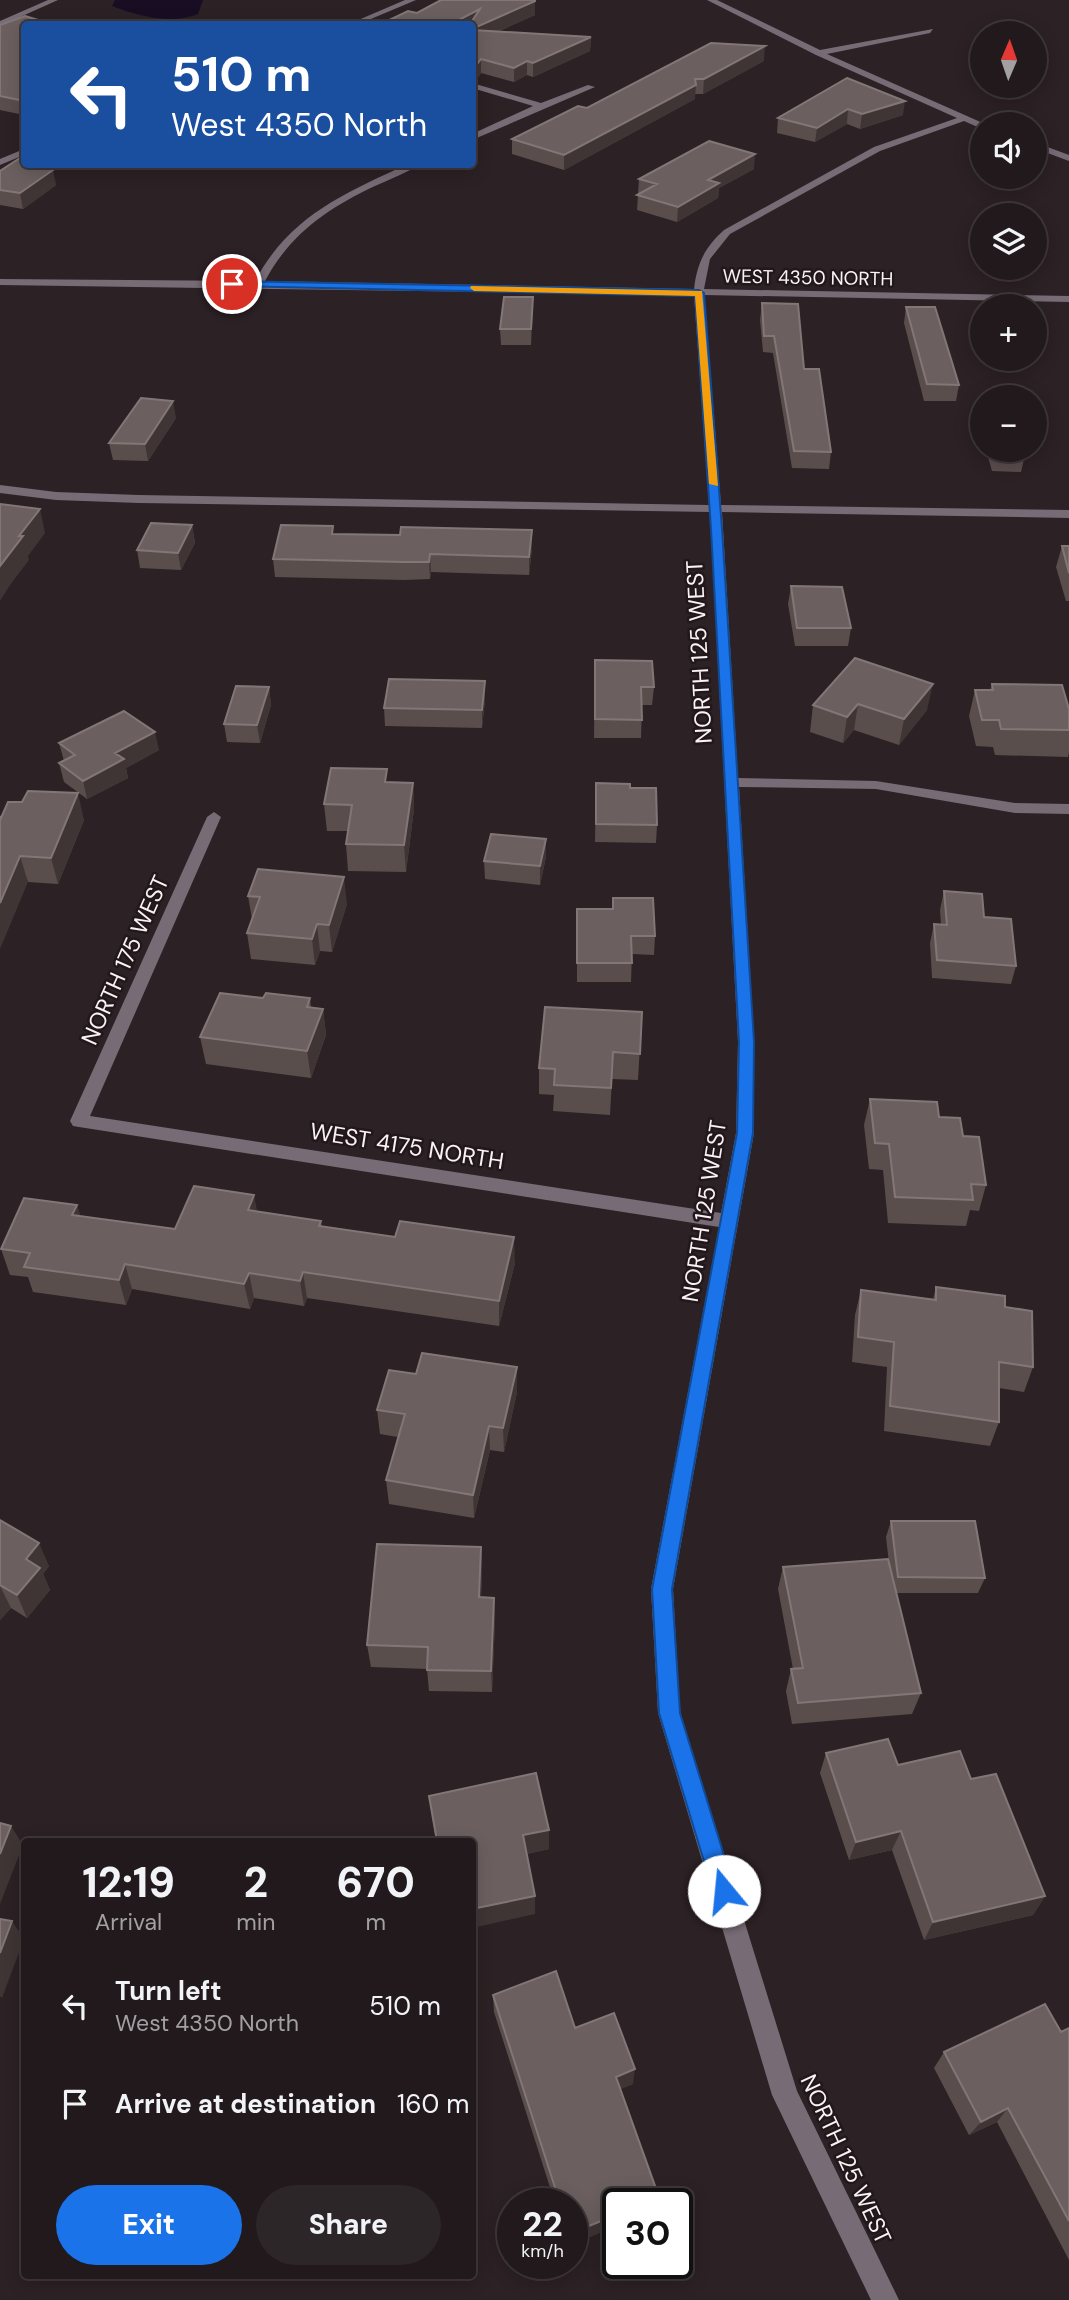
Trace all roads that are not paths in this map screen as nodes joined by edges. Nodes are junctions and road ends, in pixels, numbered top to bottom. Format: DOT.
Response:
graph roads {
  1 [pos="54,0"];
  2 [pos="412,0"];
  3 [pos="711,0"];
  4 [pos="360,21"];
  5 [pos="0,24"];
  6 [pos="930,31"];
  7 [pos="819,53"];
  8 [pos="476,86"];
  9 [pos="591,87"];
  10 [pos="541,106"];
  11 [pos="962,119"];
  12 [pos="970,122"];
  13 [pos="476,136"];
  14 [pos="1047,150"];
  15 [pos="21,153"];
  16 [pos="1069,158"];
  17 [pos="0,162"];
  18 [pos="408,168"];
  19 [pos="0,282"];
  20 [pos="258,284"];
  21 [pos="699,293"];
  22 [pos="1069,299"];
  23 [pos="0,489"];
  24 [pos="715,508"];
  25 [pos="1069,514"];
  26 [pos="731,782"];
  27 [pos="1069,809"];
  28 [pos="214,817"];
  29 [pos="79,1121"];
  30 [pos="729,1221"];
  31 [pos="885,2300"];
  1 -- 5 [label="street"];
  2 -- 4 [label="street"];
  3 -- 7 [label="street"];
  6 -- 7 [label="street"];
  7 -- 11 [label="street"];
  8 -- 10 [label="street"];
  9 -- 10 [label="street"];
  10 -- 13 [label="street"];
  11 -- 12 [label="street"];
  11 -- 21 [label="street, NORTH 125 WEST"];
  14 -- 16 [label="street"];
  15 -- 17 [label="street"];
  18 -- 20 [label="street"];
  19 -- 20 [label="street, WEST 4350 NORTH"];
  20 -- 21 [label="street, WEST 4350 NORTH"];
  21 -- 22 [label="street, WEST 4350 NORTH"];
  21 -- 24 [label="street, NORTH 125 WEST"];
  23 -- 24 [label="street"];
  24 -- 25 [label="street"];
  24 -- 26 [label="street, NORTH 125 WEST"];
  26 -- 27 [label="street"];
  26 -- 30 [label="street, NORTH 125 WEST"];
  28 -- 29 [label="street, NORTH 175 WEST"];
  29 -- 30 [label="street, WEST 4175 NORTH"];
  30 -- 31 [label="street, NORTH 125 WEST"];
}
